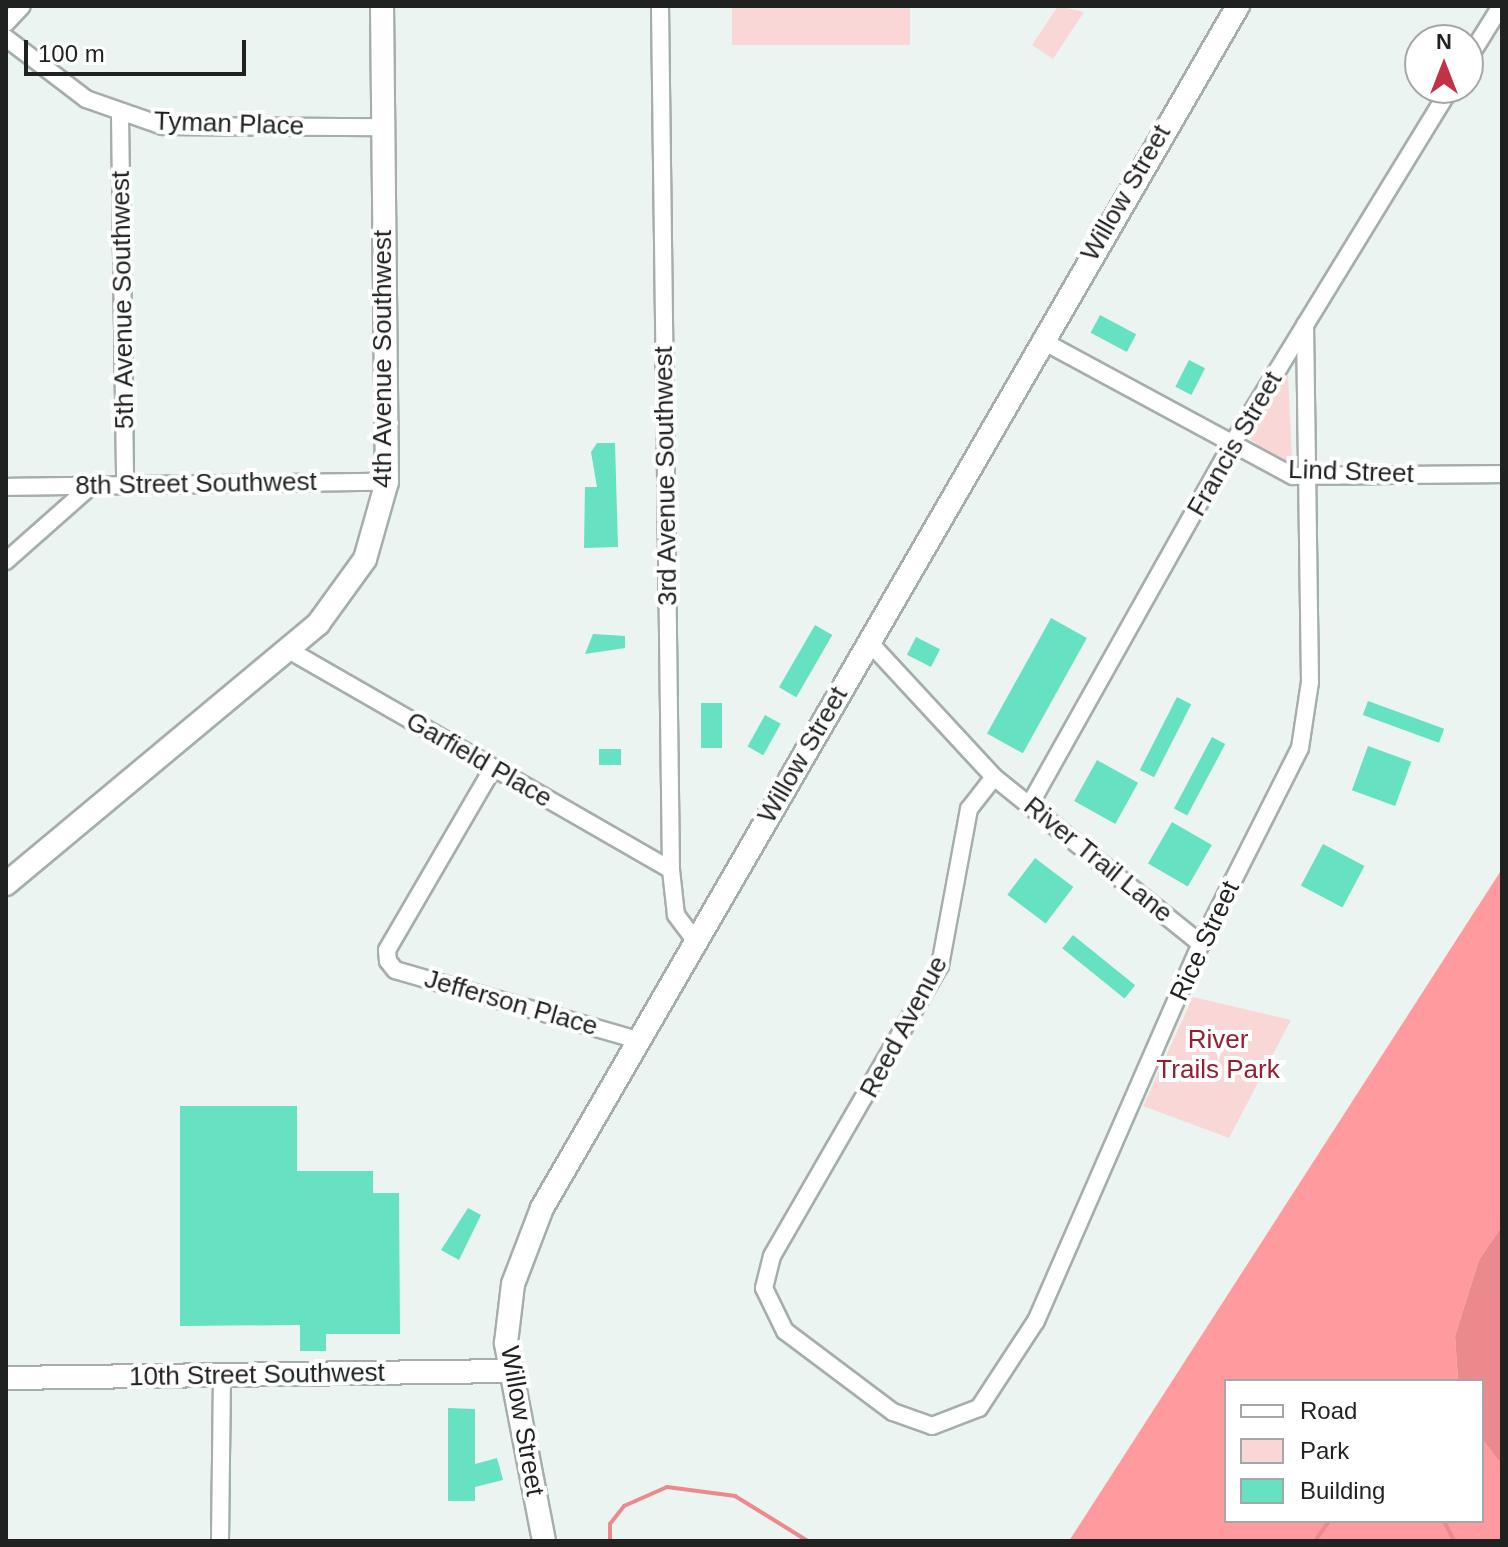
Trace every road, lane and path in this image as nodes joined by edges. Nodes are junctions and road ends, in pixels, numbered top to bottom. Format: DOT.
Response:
graph roads {
  1 [pos="22,6"];
  2 [pos="385,6"];
  3 [pos="660,6"];
  4 [pos="1238,6"];
  5 [pos="1501,6"];
  6 [pos="6,23"];
  7 [pos="1484,33"];
  8 [pos="6,38"];
  9 [pos="1440,104"];
  10 [pos="120,115"];
  11 [pos="382,127"];
  12 [pos="1305,325"];
  13 [pos="1041,340"];
  14 [pos="1231,446"];
  15 [pos="1502,474"];
  16 [pos="1308,476"];
  17 [pos="387,482"];
  18 [pos="92,485"];
  19 [pos="125,485"];
  20 [pos="6,487"];
  21 [pos="6,561"];
  22 [pos="869,642"];
  23 [pos="287,649"];
  24 [pos="493,768"];
  25 [pos="994,777"];
  26 [pos="1029,806"];
  27 [pos="671,870"];
  28 [pos="6,884"];
  29 [pos="695,940"];
  30 [pos="1201,944"];
  31 [pos="637,1040"];
  32 [pos="772,1256"];
  33 [pos="508,1371"];
  34 [pos="222,1376"];
  35 [pos="6,1378"];
  36 [pos="220,1541"];
  37 [pos="544,1541"];
  1 -- 6 [label="street"];
  2 -- 11 [label="street, 4th Avenue Southwest"];
  3 -- 27 [label="street, 3rd Avenue Southwest"];
  4 -- 13 [label="street, Willow Street"];
  5 -- 7 [label="street"];
  8 -- 10 [label="street, Tyman Place"];
  9 -- 12 [label="street, Francis Street"];
  10 -- 11 [label="street, Tyman Place"];
  10 -- 19 [label="street, 5th Avenue Southwest"];
  11 -- 17 [label="street, 4th Avenue Southwest"];
  12 -- 14 [label="street, Francis Street"];
  12 -- 16 [label="street, Rice Street"];
  13 -- 14 [label="street, Lind Street"];
  13 -- 22 [label="street, Willow Street"];
  14 -- 16 [label="street, Lind Street"];
  14 -- 26 [label="street, Francis Street"];
  15 -- 16 [label="street, Lind Street"];
  16 -- 30 [label="street, Rice Street"];
  17 -- 19 [label="street, 8th Street Southwest"];
  17 -- 23 [label="street, 4th Avenue Southwest"];
  18 -- 19 [label="street, 8th Street Southwest"];
  18 -- 20 [label="street, 8th Street Southwest"];
  18 -- 21 [label="street"];
  22 -- 25 [label="street"];
  22 -- 29 [label="street, Willow Street"];
  23 -- 24 [label="street, Garfield Place"];
  23 -- 28 [label="street, 4th Avenue Southwest"];
  24 -- 27 [label="street, Garfield Place"];
  24 -- 31 [label="street, Jefferson Place"];
  25 -- 26 [label="street, River Trail Lane"];
  25 -- 32 [label="street, Reed Avenue"];
  26 -- 30 [label="street, River Trail Lane"];
  27 -- 29 [label="street, 3rd Avenue Southwest"];
  29 -- 31 [label="street, Willow Street"];
  30 -- 32 [label="street, Rice Street"];
  31 -- 33 [label="street, Willow Street"];
  33 -- 34 [label="street, 10th Street Southwest"];
  33 -- 37 [label="street, Willow Street"];
  34 -- 35 [label="street, 10th Street Southwest"];
  34 -- 36 [label="street"];
}
